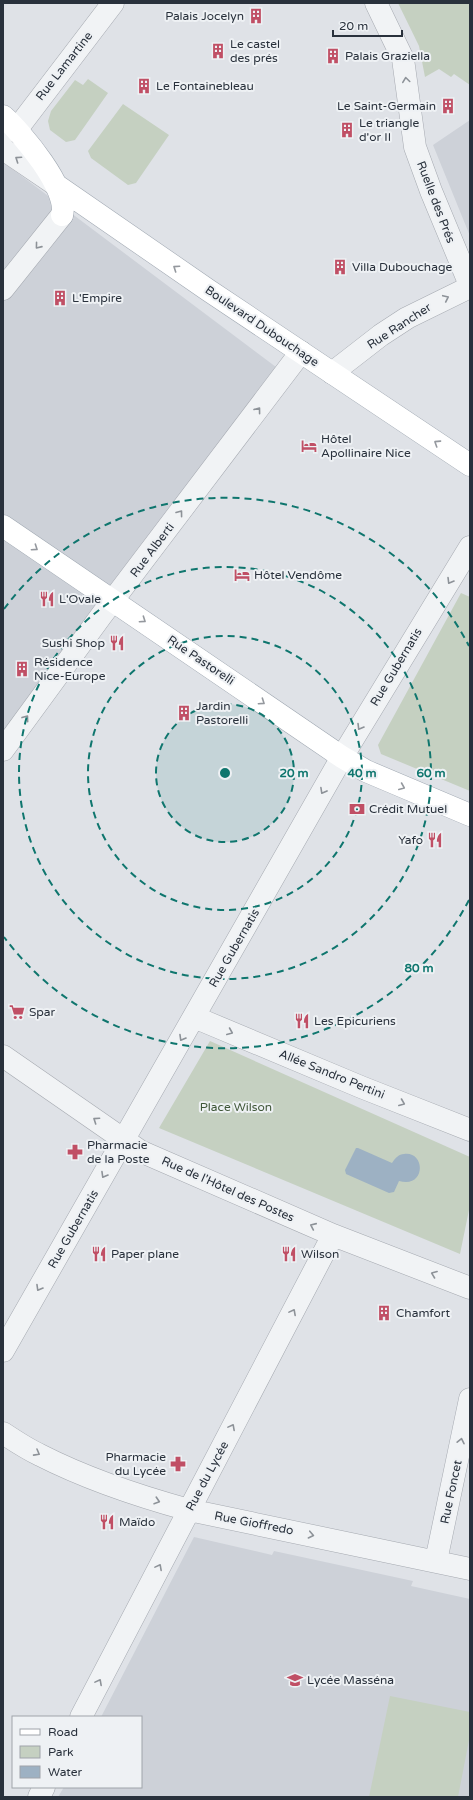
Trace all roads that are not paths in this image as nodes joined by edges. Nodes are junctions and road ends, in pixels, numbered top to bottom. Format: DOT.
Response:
graph roads {
  1 [pos="113,3"];
  2 [pos="376,3"];
  3 [pos="8,125"];
  4 [pos="3,149"];
  5 [pos="56,185"];
  6 [pos="62,215"];
  7 [pos="470,286"];
  8 [pos="3,289"];
  9 [pos="301,352"];
  10 [pos="332,373"];
  11 [pos="470,464"];
  12 [pos="3,526"];
  13 [pos="470,547"];
  14 [pos="113,600"];
  15 [pos="3,750"];
  16 [pos="342,757"];
  17 [pos="470,815"];
  18 [pos="194,1018"];
  19 [pos="3,1056"];
  20 [pos="470,1130"];
  21 [pos="124,1139"];
  22 [pos="333,1235"];
  23 [pos="470,1288"];
  24 [pos="3,1351"];
  25 [pos="470,1399"];
  26 [pos="3,1433"];
  27 [pos="189,1510"];
  28 [pos="436,1561"];
  29 [pos="470,1568"];
  30 [pos="82,1716"];
  31 [pos="44,1788"];
  32 [pos="39,1797"];
  1 -- 3 [label="street, Rue Lamartine"];
  7 -- 2 [label="street, Ruelle des Prés, one-way"];
  3 -- 5 [label="main road, Boulevard Dubouchage"];
  5 -- 4 [label="street, Boulevard Dubouchage, one-way"];
  5 -- 6 [label="main road, Boulevard Dubouchage"];
  9 -- 5 [label="main road, Boulevard Dubouchage, one-way"];
  6 -- 8 [label="street, one-way"];
  10 -- 7 [label="street, Rue Rancher, one-way"];
  9 -- 10 [label="main road, Boulevard Dubouchage"];
  14 -- 9 [label="street, Rue Alberti, one-way"];
  11 -- 10 [label="main road, Boulevard Dubouchage, one-way"];
  12 -- 14 [label="main road, Rue Pastorelli, one-way"];
  13 -- 16 [label="street, Rue Gubernatis, one-way"];
  15 -- 14 [label="street, Rue Alberti, one-way"];
  14 -- 16 [label="main road, Rue Pastorelli, one-way"];
  16 -- 17 [label="main road, Rue Pastorelli, one-way"];
  16 -- 18 [label="street, Rue Gubernatis, one-way"];
  18 -- 20 [label="street, Allée Sandro Pertini, one-way"];
  18 -- 21 [label="street, Rue Gubernatis, one-way"];
  21 -- 19 [label="street, Rue de l'Hôtel des Postes, one-way"];
  22 -- 21 [label="street, Rue de l'Hôtel des Postes, one-way"];
  21 -- 24 [label="street, Rue Gubernatis, one-way"];
  23 -- 22 [label="street, Rue de l'Hôtel des Postes, one-way"];
  27 -- 22 [label="street, Rue du Lycée, one-way"];
  28 -- 25 [label="street, Rue Foncet, one-way"];
  26 -- 27 [label="street, Rue Gioffredo, one-way"];
  27 -- 28 [label="street, Rue Gioffredo, one-way"];
  30 -- 27 [label="street, Rue du Lycée, one-way"];
  28 -- 29 [label="street, Rue Gioffredo"];
  31 -- 32 [label="street"];
}
